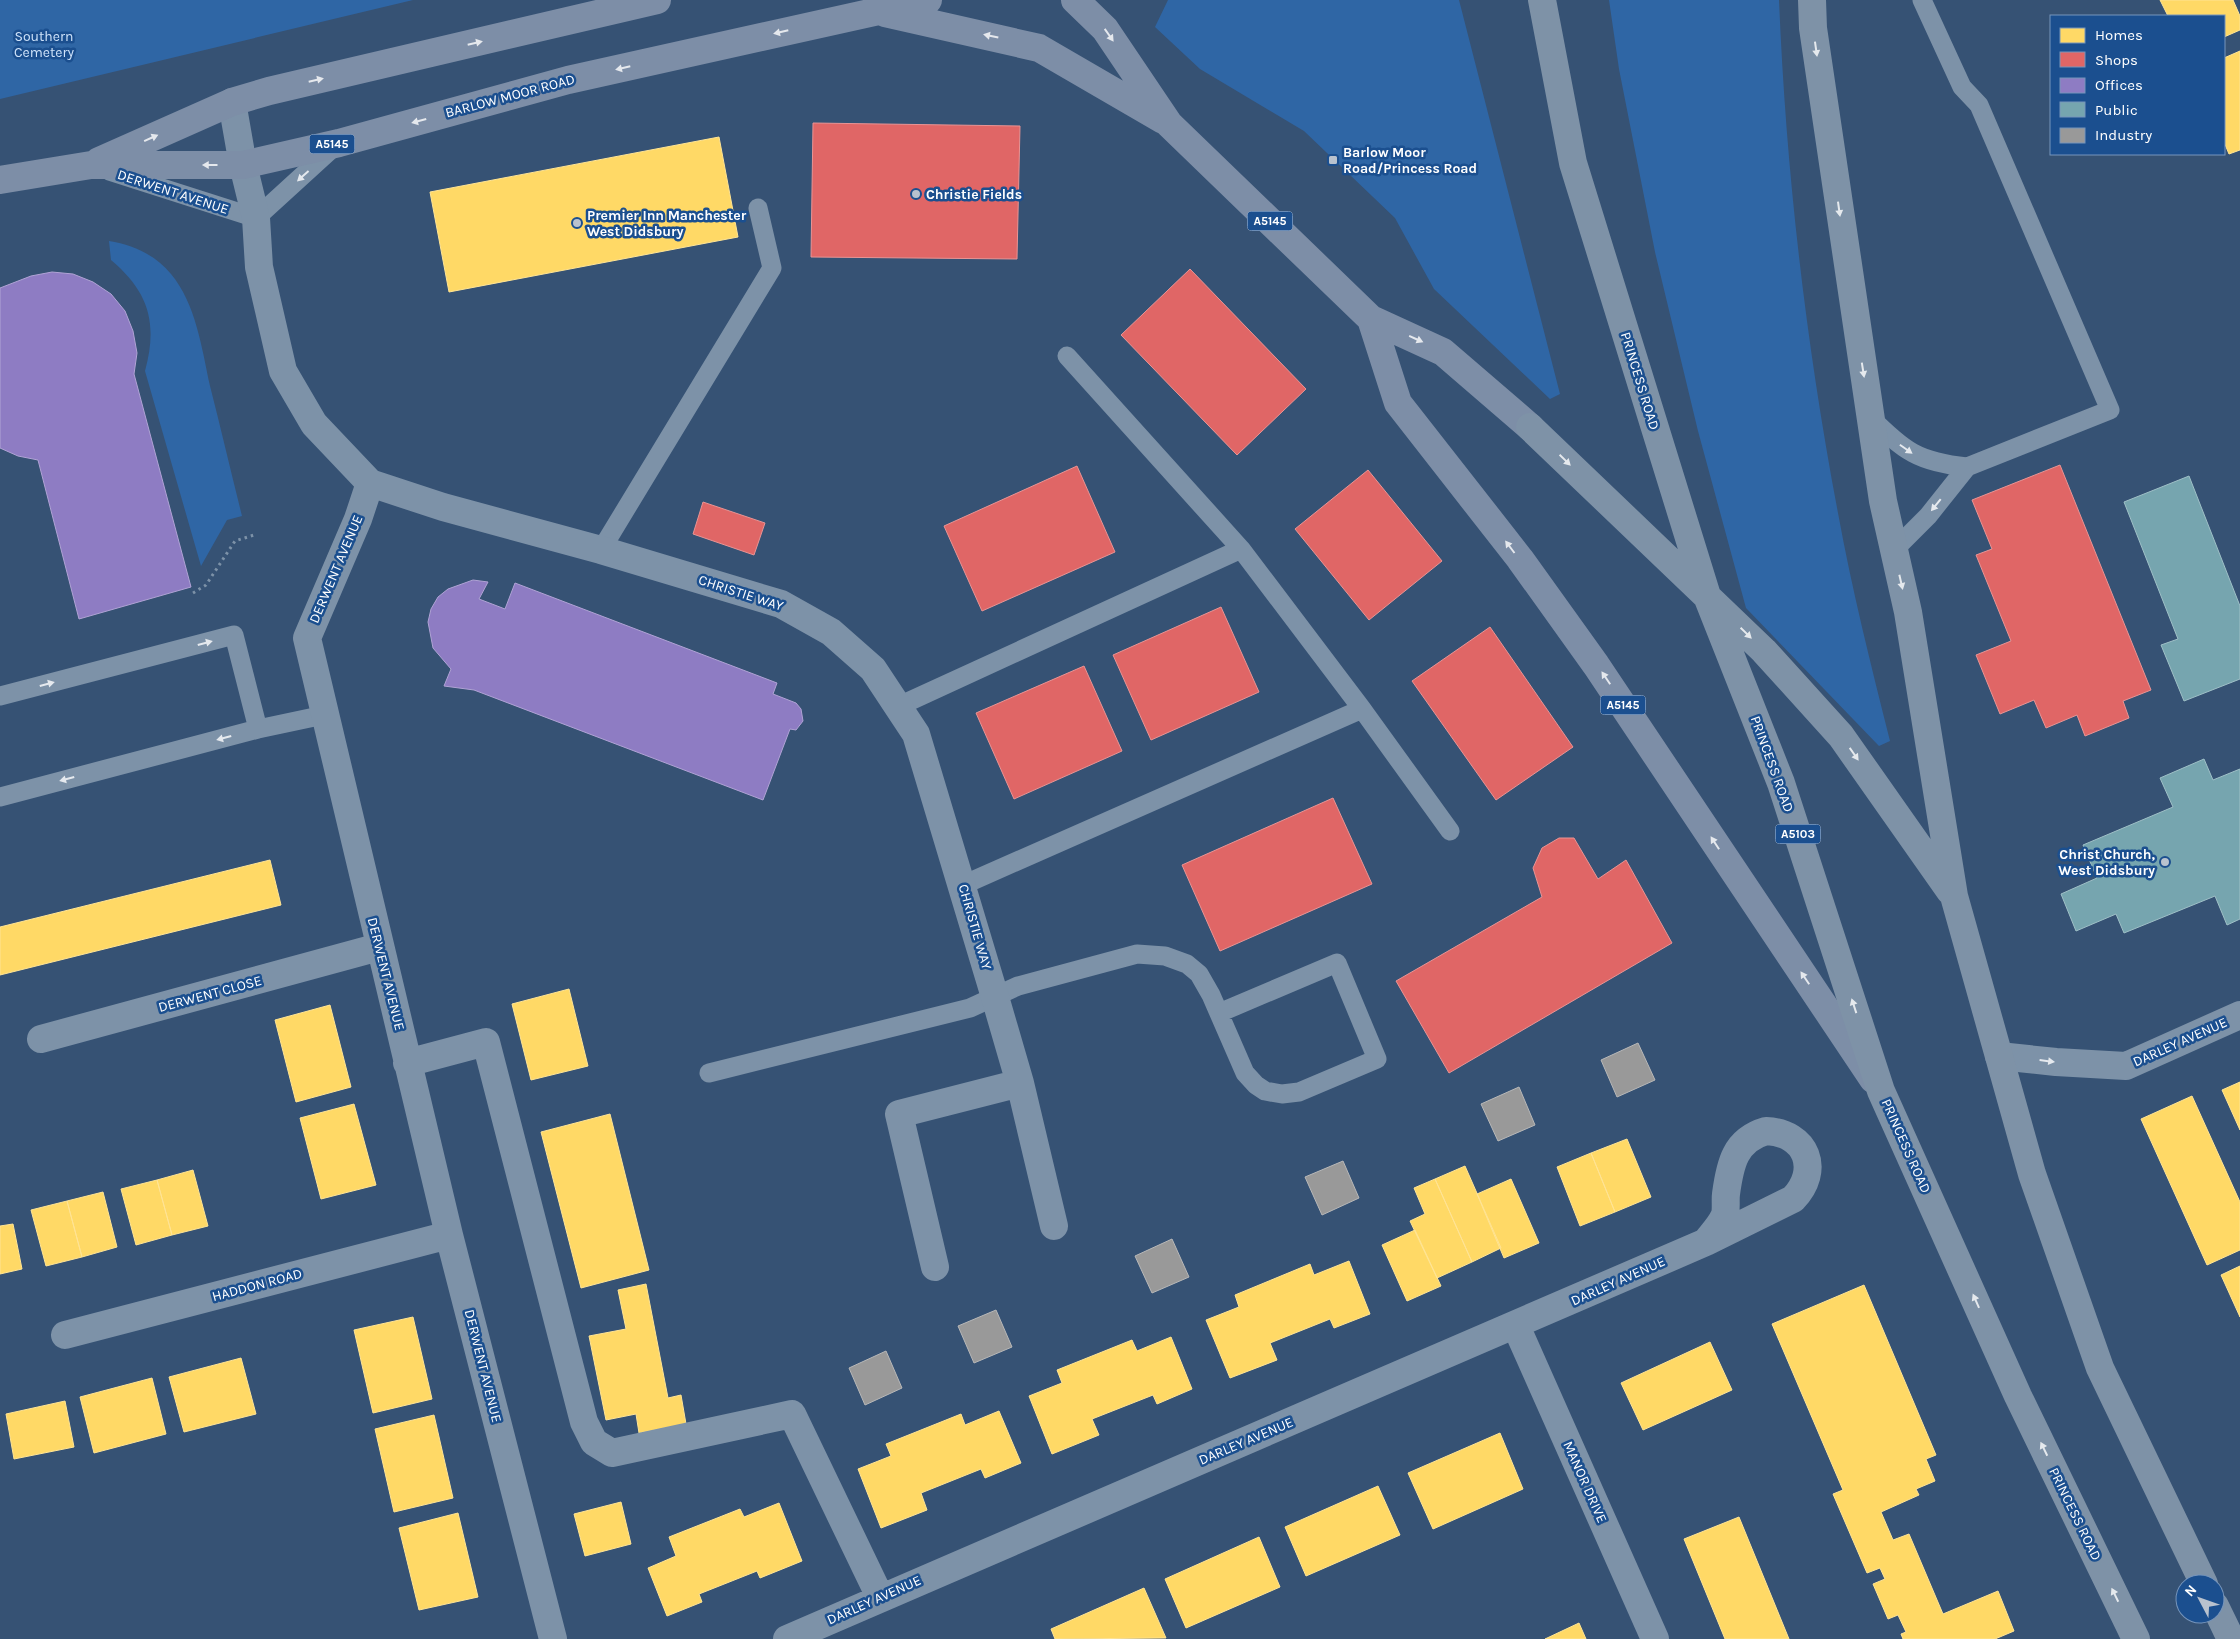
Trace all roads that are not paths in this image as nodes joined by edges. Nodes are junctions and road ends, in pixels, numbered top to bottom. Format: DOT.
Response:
graph roads {
  1 [pos="657,0"];
  2 [pos="928,0"];
  3 [pos="1075,0"];
  4 [pos="1542,0"];
  5 [pos="1812,0"];
  6 [pos="1922,0"];
  7 [pos="875,11"];
  8 [pos="232,102"];
  9 [pos="1169,124"];
  10 [pos="339,143"];
  11 [pos="90,165"];
  12 [pos="243,165"];
  13 [pos="0,180"];
  14 [pos="758,208"];
  15 [pos="256,218"];
  16 [pos="1371,319"];
  17 [pos="1067,356"];
  18 [pos="1870,416"];
  19 [pos="1530,427"];
  20 [pos="1967,467"];
  21 [pos="370,483"];
  22 [pos="1241,549"];
  23 [pos="601,550"];
  24 [pos="1894,550"];
  25 [pos="1707,596"];
  26 [pos="0,696"];
  27 [pos="898,706"];
  28 [pos="1362,709"];
  29 [pos="324,715"];
  30 [pos="258,729"];
  31 [pos="0,796"];
  32 [pos="1450,831"];
  33 [pos="963,885"];
  34 [pos="1954,896"];
  35 [pos="379,947"];
  36 [pos="995,997"];
  37 [pos="1219,1013"];
  38 [pos="2240,1016"];
  39 [pos="41,1040"];
  40 [pos="1999,1056"];
  41 [pos="408,1063"];
  42 [pos="709,1073"];
  43 [pos="1020,1083"];
  44 [pos="1881,1091"];
  45 [pos="1054,1226"];
  46 [pos="450,1235"];
  47 [pos="1706,1242"];
  48 [pos="935,1268"];
  49 [pos="1516,1326"];
  50 [pos="66,1335"];
  51 [pos="2199,1574"];
  52 [pos="880,1597"];
  53 [pos="2224,1624"];
  54 [pos="553,1639"];
  55 [pos="786,1639"];
  56 [pos="1655,1639"];
  57 [pos="2136,1639"];
  58 [pos="2231,1639"];
  8 -- 1 [label="main road, BARLOW MOOR ROAD / A5145, one-way"];
  2 -- 7 [label="main road, BARLOW MOOR ROAD / A5145"];
  3 -- 9 [label="main road, A5145, one-way"];
  4 -- 25 [label="highway, PRINCESS ROAD / A5103"];
  5 -- 18 [label="highway, A5103, one-way"];
  6 -- 20 [label="lane"];
  9 -- 7 [label="main road, A5145, one-way"];
  7 -- 10 [label="main road, BARLOW MOOR ROAD / A5145, one-way"];
  11 -- 8 [label="main road, BARLOW MOOR ROAD / A5145, one-way"];
  8 -- 12 [label="street"];
  9 -- 16 [label="main road, A5145"];
  10 -- 12 [label="main road, BARLOW MOOR ROAD / A5145"];
  10 -- 15 [label="lane, one-way"];
  12 -- 11 [label="main road, BARLOW MOOR ROAD / A5145, one-way"];
  11 -- 13 [label="main road, BARLOW MOOR ROAD / A5145"];
  11 -- 15 [label="lane, DERWENT AVENUE"];
  12 -- 15 [label="street"];
  14 -- 23 [label="lane"];
  15 -- 21 [label="street"];
  16 -- 19 [label="main road, A5145, one-way"];
  44 -- 16 [label="main road, A5145, one-way"];
  17 -- 22 [label="lane"];
  18 -- 20 [label="lane, one-way"];
  18 -- 24 [label="highway, A5103"];
  19 -- 25 [label="highway, A5103, one-way"];
  20 -- 24 [label="lane, one-way"];
  21 -- 23 [label="street, CHRISTIE WAY"];
  21 -- 29 [label="street, DERWENT AVENUE"];
  22 -- 27 [label="lane"];
  22 -- 28 [label="lane"];
  23 -- 27 [label="street, CHRISTIE WAY"];
  24 -- 34 [label="highway, A5103, one-way"];
  25 -- 34 [label="highway, A5103, one-way"];
  44 -- 25 [label="highway, PRINCESS ROAD / A5103, one-way"];
  26 -- 30 [label="lane, one-way"];
  27 -- 33 [label="street, CHRISTIE WAY"];
  28 -- 32 [label="lane"];
  28 -- 33 [label="lane"];
  29 -- 30 [label="lane"];
  29 -- 35 [label="street, DERWENT AVENUE"];
  30 -- 31 [label="lane, one-way"];
  33 -- 36 [label="street, CHRISTIE WAY"];
  34 -- 40 [label="highway, A5103"];
  35 -- 39 [label="street, DERWENT CLOSE"];
  35 -- 41 [label="street, DERWENT AVENUE"];
  36 -- 37 [label="lane"];
  36 -- 42 [label="lane"];
  36 -- 43 [label="street, CHRISTIE WAY"];
  37 -- 37 [label="lane"];
  40 -- 38 [label="street, DARLEY AVENUE, one-way"];
  40 -- 51 [label="highway, A5103"];
  41 -- 46 [label="street, DERWENT AVENUE"];
  41 -- 52 [label="street"];
  43 -- 45 [label="street, CHRISTIE WAY"];
  43 -- 48 [label="street"];
  57 -- 44 [label="highway, PRINCESS ROAD / A5103, one-way"];
  46 -- 50 [label="street, HADDON ROAD"];
  46 -- 54 [label="street, DERWENT AVENUE"];
  47 -- 49 [label="street, DARLEY AVENUE"];
  49 -- 52 [label="street, DARLEY AVENUE"];
  49 -- 56 [label="street, MANOR DRIVE"];
  52 -- 55 [label="street, DARLEY AVENUE"];
  53 -- 58 [label="highway"];
}
